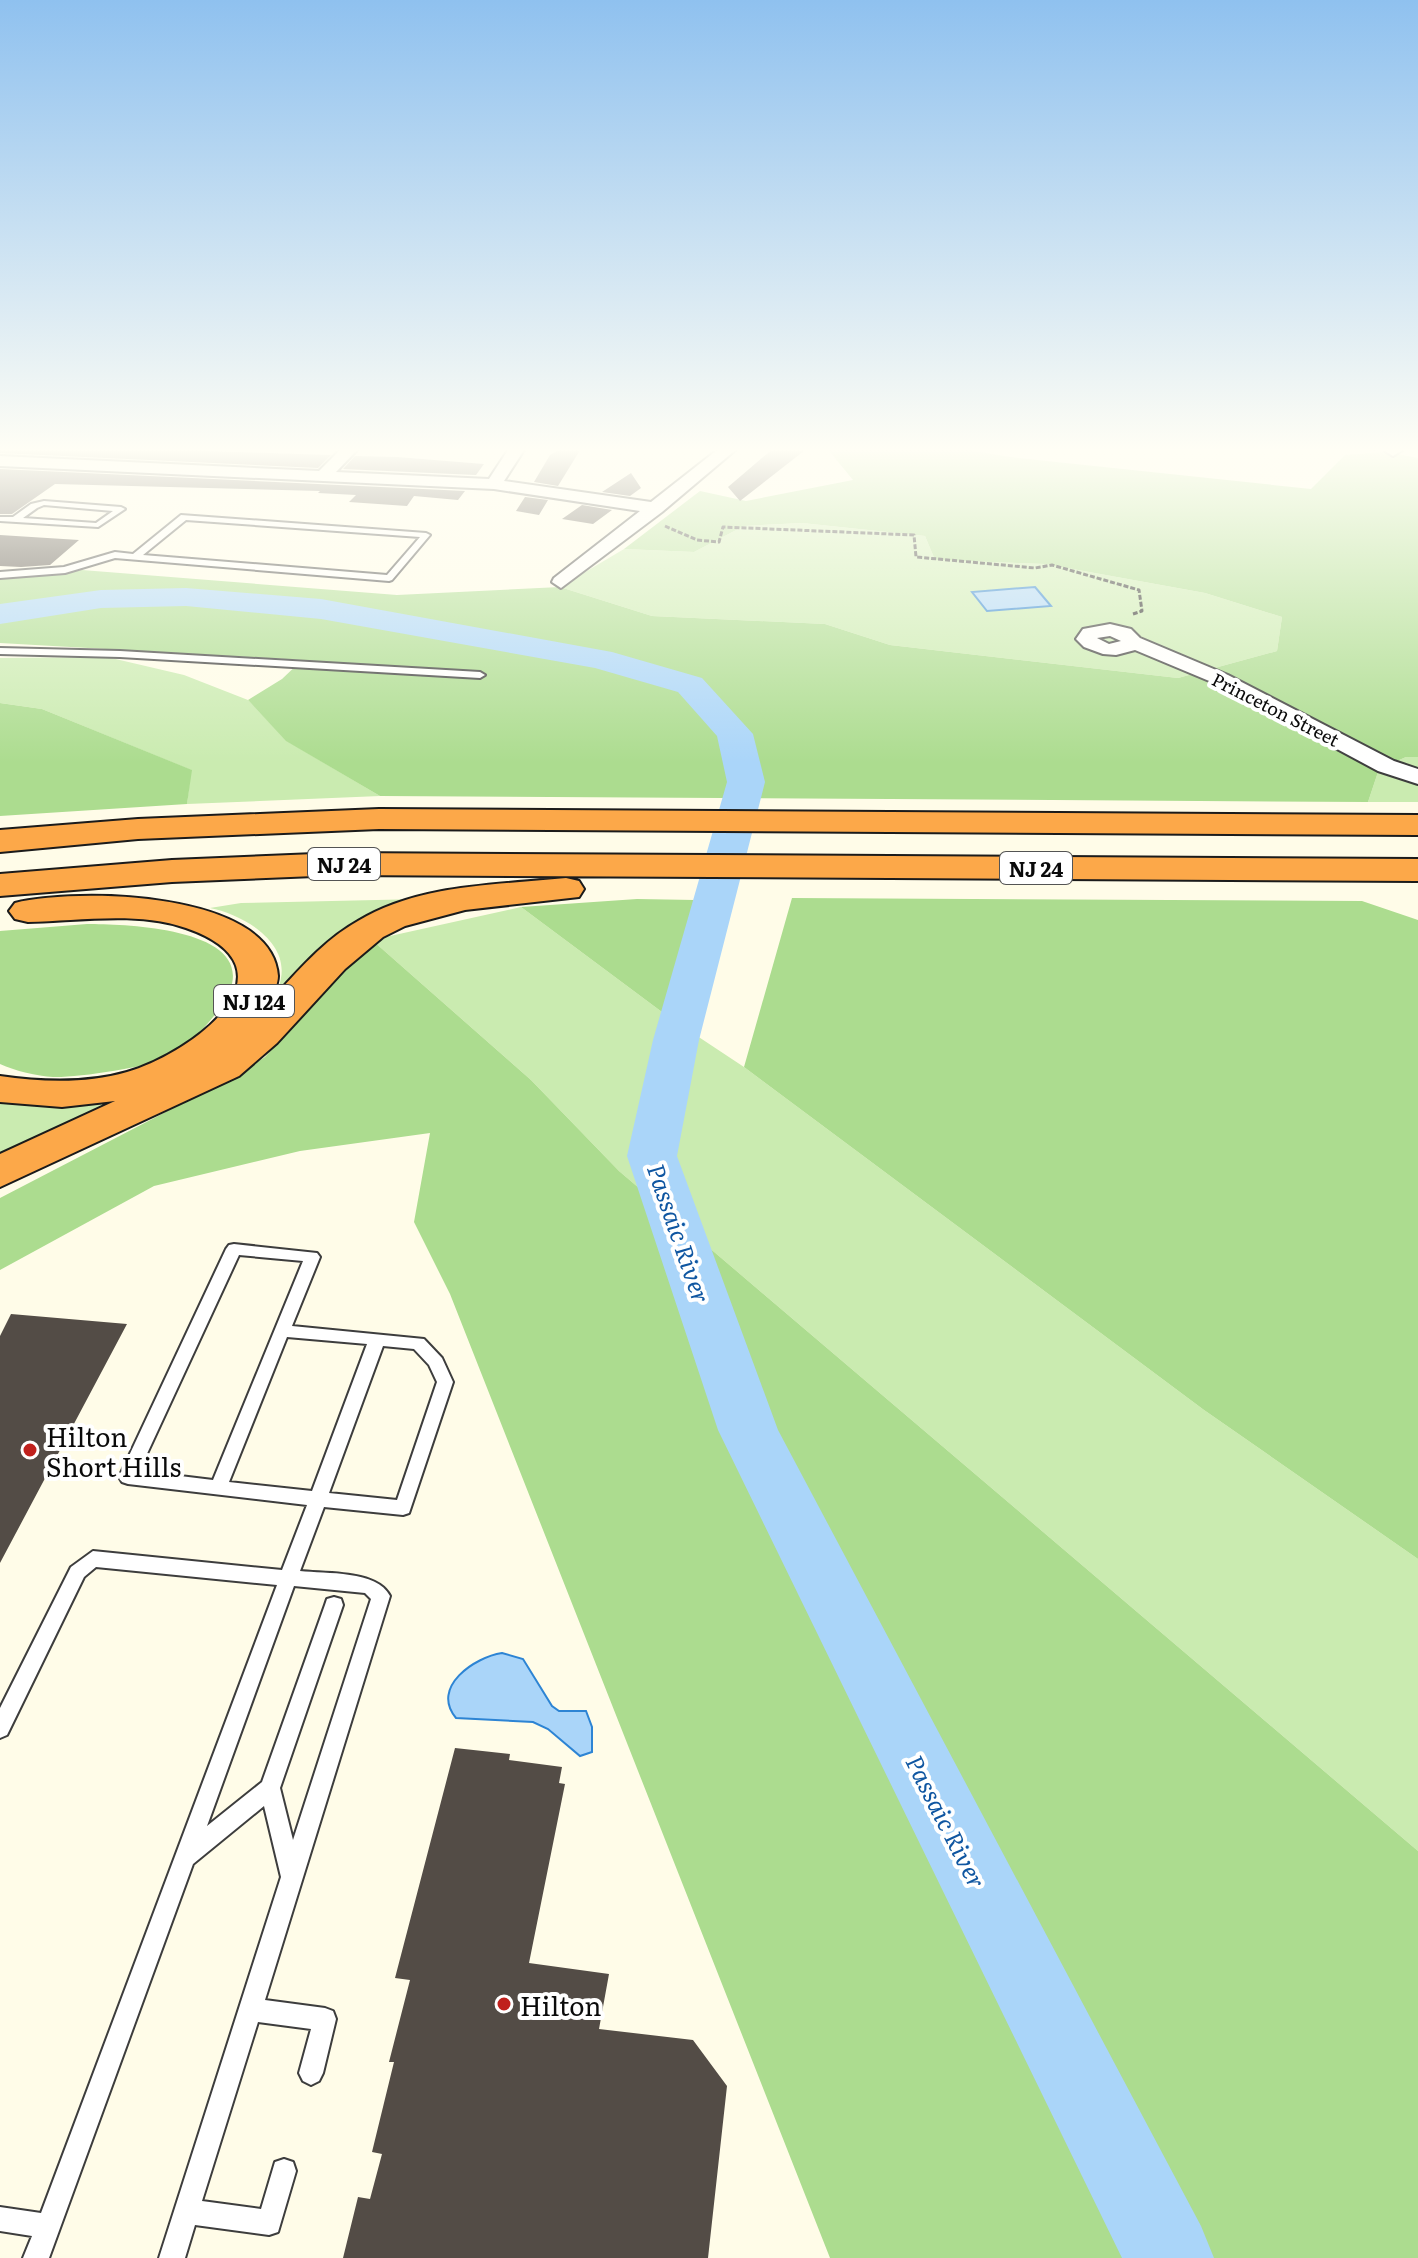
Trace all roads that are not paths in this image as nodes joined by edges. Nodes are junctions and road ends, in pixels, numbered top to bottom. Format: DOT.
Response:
graph roads {
  1 [pos="141,552"];
  2 [pos="411,552"];
  3 [pos="599,552"];
  4 [pos="135,557"];
  5 [pos="0,575"];
  6 [pos="561,582"];
  7 [pos="1133,642"];
  8 [pos="0,651"];
  9 [pos="480,675"];
  10 [pos="1418,777"];
  11 [pos="1418,825"];
  12 [pos="0,826"];
  13 [pos="138,829"];
  14 [pos="0,841"];
  15 [pos="1418,870"];
  16 [pos="688,876"];
  17 [pos="566,889"];
  18 [pos="9,904"];
  19 [pos="0,1089"];
  20 [pos="0,1172"];
  21 [pos="281,1331"];
  22 [pos="377,1339"];
  23 [pos="218,1488"];
  24 [pos="317,1500"];
  25 [pos="288,1578"];
  26 [pos="334,1605"];
  27 [pos="0,1729"];
  28 [pos="270,1788"];
  29 [pos="184,1857"];
  30 [pos="293,1877"];
  31 [pos="250,2010"];
  32 [pos="311,2073"];
  33 [pos="284,2171"];
  34 [pos="186,2211"];
  35 [pos="0,2219"];
  36 [pos="47,2226"];
  37 [pos="36,2258"];
  38 [pos="172,2258"];
  1 -- 4 [label="lane"];
  2 -- 4 [label="lane"];
  3 -- 6 [label="street"];
  4 -- 5 [label="lane"];
  7 -- 10 [label="street, Princeton Street"];
  8 -- 9 [label="lane"];
  11 -- 13 [label="highway, NJ 24"];
  12 -- 13 [label="highway"];
  13 -- 14 [label="highway, NJ 24"];
  15 -- 16 [label="highway"];
  16 -- 17 [label="highway"];
  16 -- 18 [label="highway, NJ 24"];
  17 -- 18 [label="highway"];
  17 -- 20 [label="highway"];
  18 -- 19 [label="highway, NJ 124"];
  21 -- 22 [label="lane"];
  21 -- 23 [label="lane"];
  21 -- 23 [label="lane"];
  22 -- 24 [label="lane"];
  22 -- 24 [label="lane"];
  23 -- 24 [label="lane"];
  24 -- 25 [label="lane"];
  25 -- 27 [label="lane"];
  25 -- 29 [label="lane"];
  25 -- 30 [label="lane"];
  26 -- 28 [label="lane"];
  28 -- 29 [label="lane"];
  28 -- 30 [label="lane"];
  29 -- 36 [label="lane"];
  30 -- 31 [label="lane"];
  31 -- 32 [label="lane"];
  31 -- 34 [label="lane"];
  33 -- 34 [label="lane"];
  34 -- 38 [label="lane"];
  35 -- 36 [label="lane"];
  36 -- 37 [label="lane"];
}
